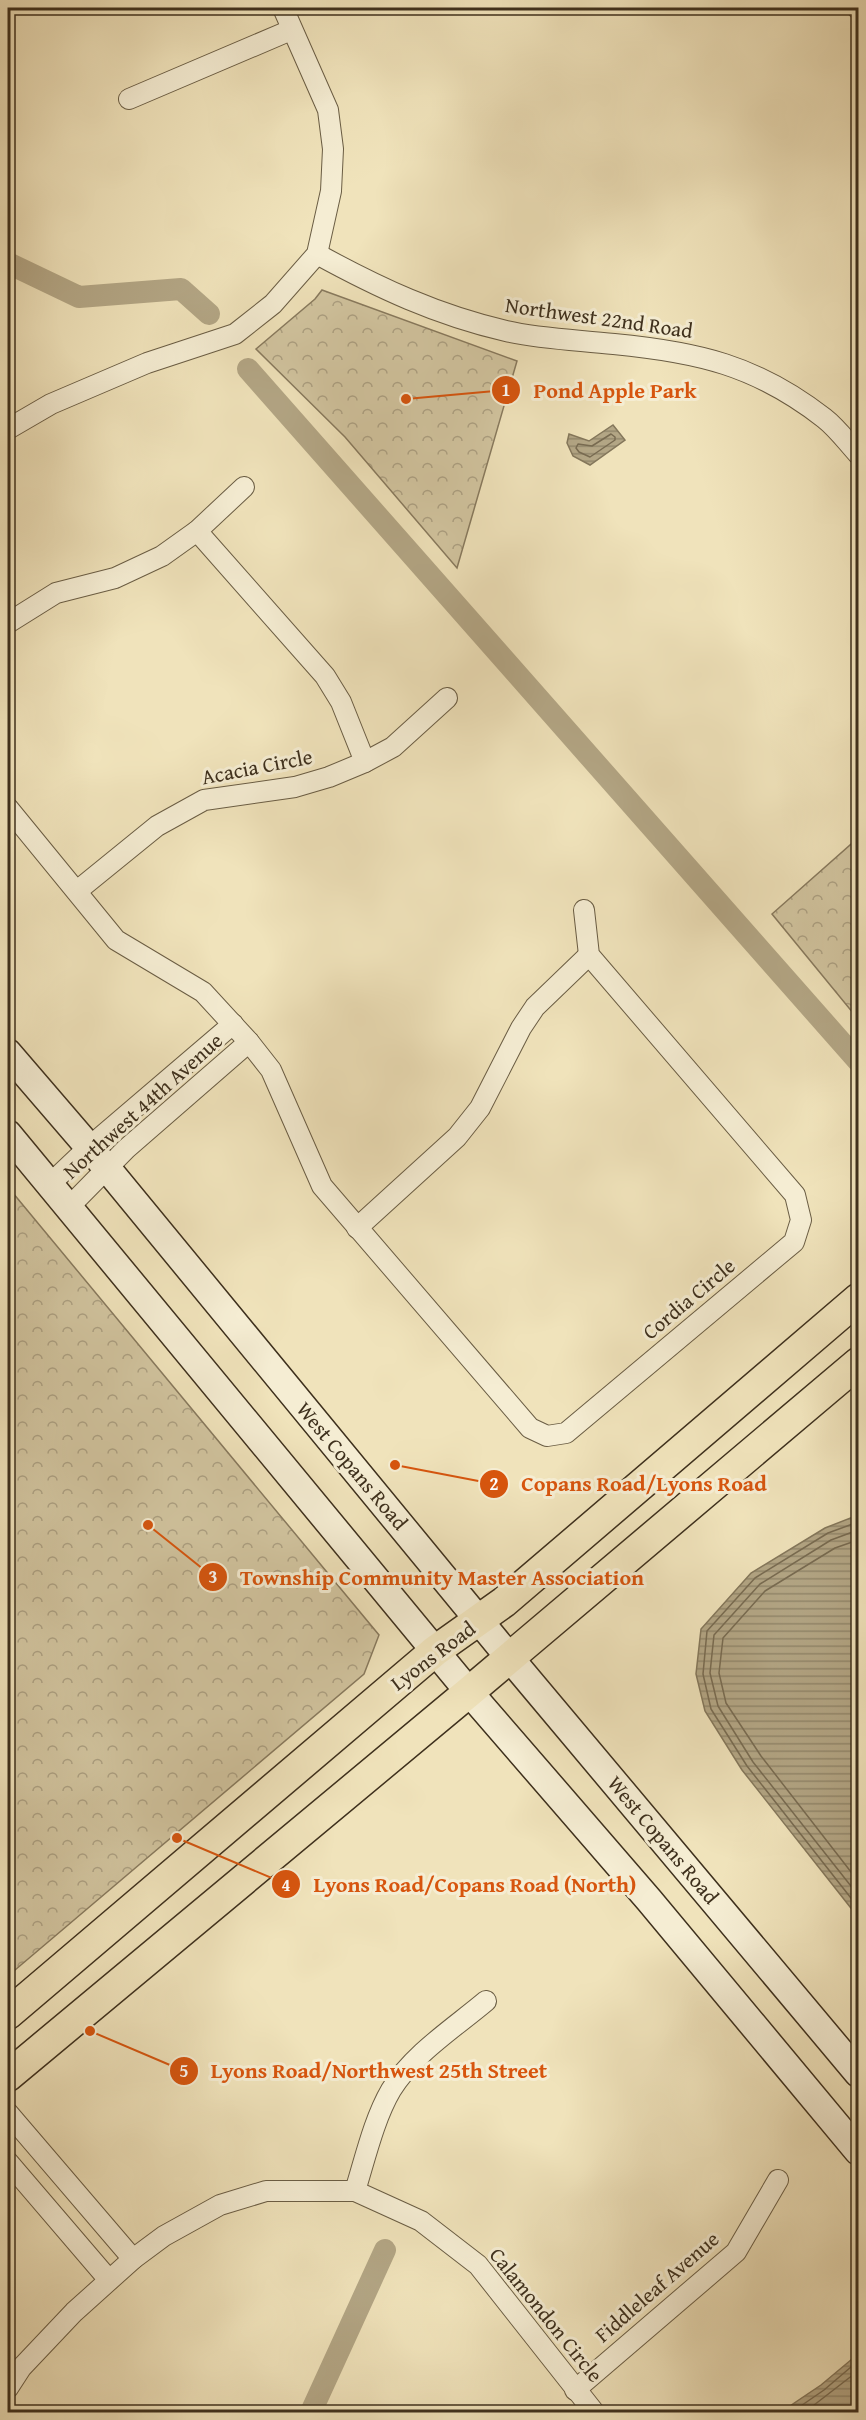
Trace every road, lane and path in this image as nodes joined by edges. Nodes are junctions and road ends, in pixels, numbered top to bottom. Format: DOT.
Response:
graph roads {
  1 [pos="283,8"];
  2 [pos="291,30"];
  3 [pos="129,99"];
  4 [pos="317,254"];
  5 [pos="8,429"];
  6 [pos="858,454"];
  7 [pos="244,487"];
  8 [pos="197,531"];
  9 [pos="8,623"];
  10 [pos="447,698"];
  11 [pos="365,762"];
  12 [pos="8,808"];
  13 [pos="77,891"];
  14 [pos="584,909"];
  15 [pos="589,955"];
  16 [pos="233,1024"];
  17 [pos="249,1042"];
  18 [pos="8,1053"];
  19 [pos="8,1134"];
  20 [pos="89,1147"];
  21 [pos="106,1167"];
  22 [pos="50,1184"];
  23 [pos="69,1207"];
  24 [pos="357,1228"];
  25 [pos="858,1299"];
  26 [pos="858,1363"];
  27 [pos="480,1620"];
  28 [pos="435,1651"];
  29 [pos="509,1657"];
  30 [pos="469,1692"];
  31 [pos="486,2001"];
  32 [pos="8,2014"];
  33 [pos="858,2073"];
  34 [pos="8,2076"];
  35 [pos="8,2113"];
  36 [pos="858,2151"];
  37 [pos="8,2163"];
  38 [pos="778,2180"];
  39 [pos="355,2191"];
  40 [pos="133,2259"];
  41 [pos="110,2280"];
  42 [pos="8,2388"];
  43 [pos="575,2390"];
  44 [pos="594,2412"];
  1 -- 2 [label="street"];
  2 -- 3 [label="street"];
  2 -- 4 [label="street"];
  4 -- 5 [label="street"];
  4 -- 6 [label="street, Northwest 22nd Road"];
  7 -- 8 [label="street"];
  8 -- 9 [label="street"];
  8 -- 11 [label="street"];
  10 -- 11 [label="street, Acacia Circle"];
  11 -- 13 [label="street, Acacia Circle"];
  12 -- 13 [label="street"];
  13 -- 16 [label="street"];
  14 -- 15 [label="street"];
  15 -- 24 [label="street"];
  15 -- 24 [label="street, Cordia Circle"];
  16 -- 17 [label="street"];
  16 -- 20 [label="street, Northwest 44th Avenue"];
  17 -- 21 [label="street, Northwest 44th Avenue"];
  17 -- 24 [label="street, Cordia Circle"];
  18 -- 20 [label="main road, West Copans Road"];
  19 -- 22 [label="main road"];
  20 -- 21 [label="main road, West Copans Road"];
  20 -- 22 [label="street, Northwest 44th Avenue"];
  21 -- 23 [label="street, Northwest 44th Avenue"];
  21 -- 27 [label="main road, West Copans Road"];
  22 -- 23 [label="main road"];
  23 -- 28 [label="main road"];
  25 -- 27 [label="main road, Lyons Road"];
  26 -- 29 [label="main road"];
  27 -- 28 [label="main road, Lyons Road"];
  27 -- 29 [label="main road, West Copans Road"];
  28 -- 30 [label="main road"];
  28 -- 32 [label="main road, Lyons Road"];
  29 -- 30 [label="main road"];
  29 -- 33 [label="main road, West Copans Road"];
  30 -- 34 [label="main road"];
  30 -- 36 [label="main road"];
  31 -- 39 [label="street"];
  35 -- 40 [label="street"];
  37 -- 41 [label="street"];
  38 -- 43 [label="street, Fiddleleaf Avenue"];
  39 -- 40 [label="street, Calamondon Circle"];
  39 -- 43 [label="street, Calamondon Circle"];
  40 -- 41 [label="street, Calamondon Circle"];
  41 -- 42 [label="street, Calamondon Circle"];
  43 -- 44 [label="street, Calamondon Circle"];
}
